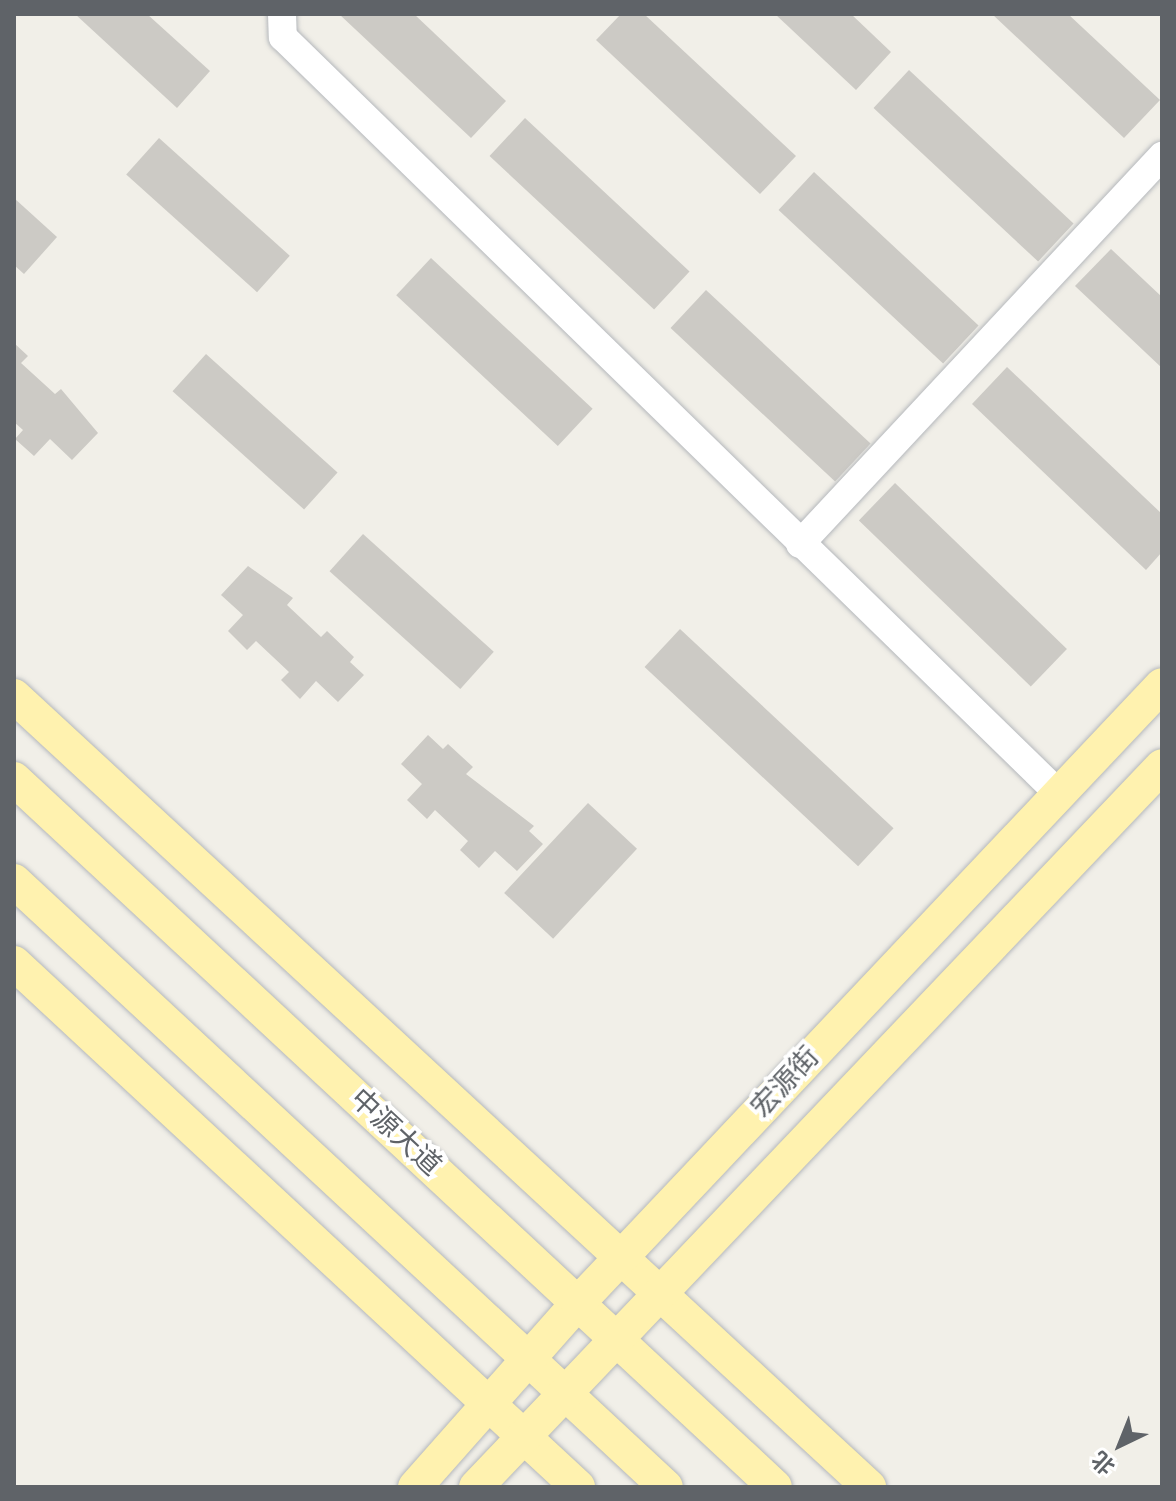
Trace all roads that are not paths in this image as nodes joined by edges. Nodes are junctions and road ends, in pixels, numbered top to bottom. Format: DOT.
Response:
graph roads {
  1 [pos="282,14"];
  2 [pos="1162,156"];
  3 [pos="800,544"];
  4 [pos="1162,685"];
  5 [pos="14,696"];
  6 [pos="1162,766"];
  7 [pos="14,779"];
  8 [pos="1059,794"];
  9 [pos="14,881"];
  10 [pos="14,963"];
  11 [pos="621,1258"];
  12 [pos="661,1295"];
  13 [pos="578,1303"];
  14 [pos="617,1341"];
  15 [pos="528,1357"];
  16 [pos="567,1396"];
  17 [pos="487,1404"];
  18 [pos="524,1437"];
  19 [pos="415,1487"];
  20 [pos="476,1487"];
  21 [pos="578,1487"];
  22 [pos="666,1487"];
  23 [pos="775,1487"];
  24 [pos="869,1487"];
  1 -- 3 [label="street"];
  2 -- 3 [label="street"];
  3 -- 8 [label="street"];
  4 -- 8 [label="main road, 宏源街"];
  5 -- 11 [label="main road"];
  6 -- 12 [label="main road, 宏源街"];
  7 -- 13 [label="main road, 中源大道"];
  8 -- 11 [label="main road, 宏源街"];
  9 -- 15 [label="main road"];
  10 -- 17 [label="main road"];
  11 -- 12 [label="main road"];
  11 -- 13 [label="main road, 宏源街"];
  12 -- 14 [label="main road, 宏源街"];
  12 -- 24 [label="main road"];
  13 -- 14 [label="main road, 中源大道"];
  13 -- 15 [label="main road, 宏源街"];
  14 -- 16 [label="main road, 宏源街"];
  14 -- 23 [label="main road, 中源大道"];
  15 -- 16 [label="main road"];
  15 -- 17 [label="main road, 宏源街"];
  16 -- 18 [label="main road, 宏源街"];
  16 -- 22 [label="main road"];
  17 -- 18 [label="main road"];
  17 -- 19 [label="main road, 宏源街"];
  18 -- 20 [label="main road, 宏源街"];
  18 -- 21 [label="main road"];
}
